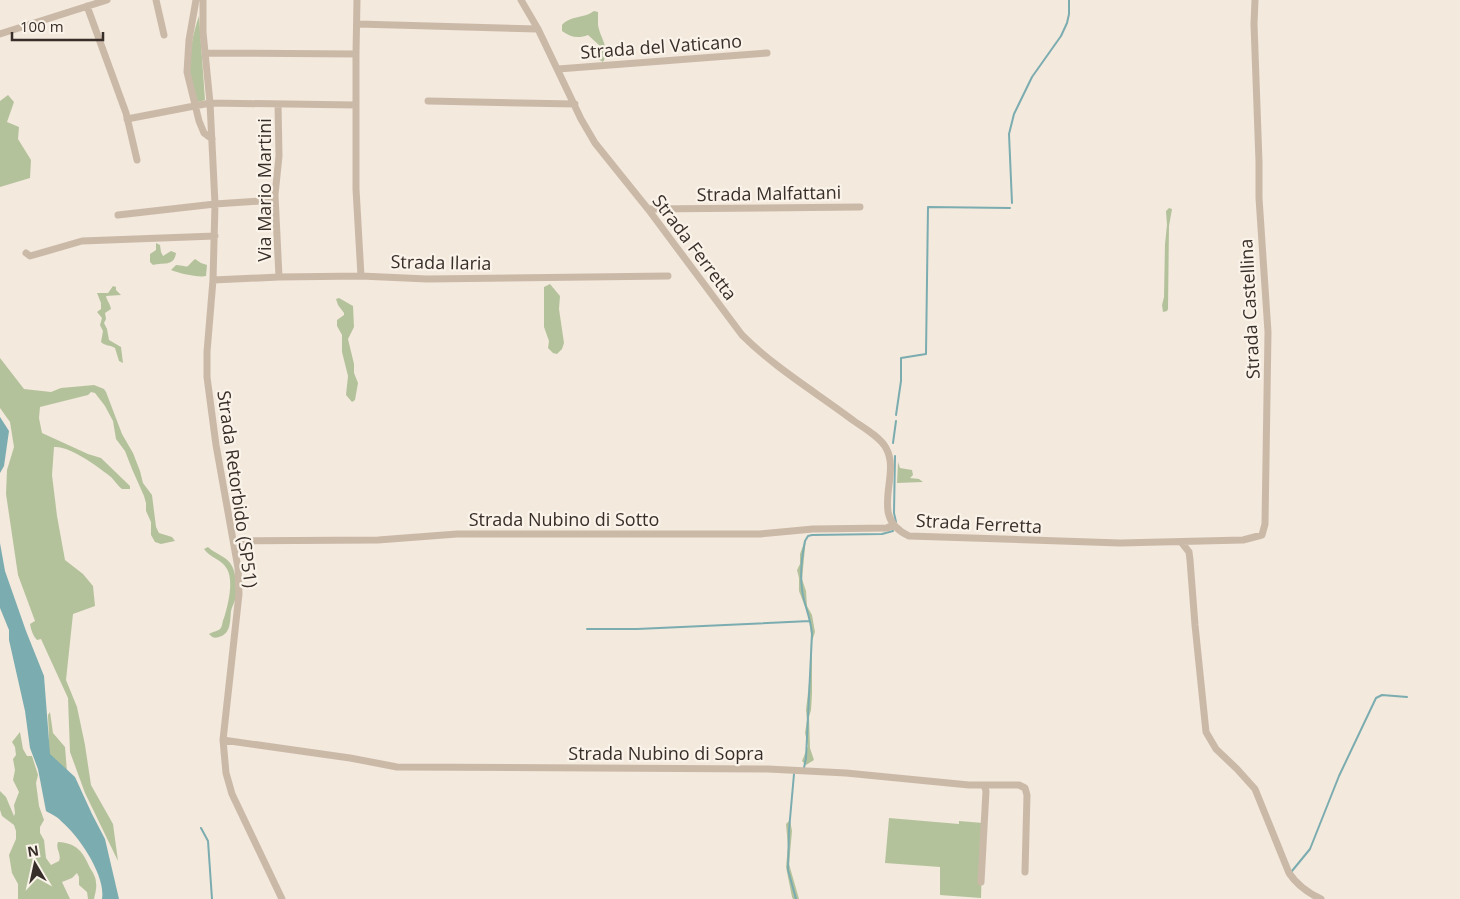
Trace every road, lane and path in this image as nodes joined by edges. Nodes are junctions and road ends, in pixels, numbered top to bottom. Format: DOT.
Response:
graph roads {
  1 [pos="107,0"];
  2 [pos="156,0"];
  3 [pos="196,0"];
  4 [pos="203,0"];
  5 [pos="358,0"];
  6 [pos="521,0"];
  7 [pos="1255,0"];
  8 [pos="87,6"];
  9 [pos="358,24"];
  10 [pos="538,29"];
  11 [pos="0,34"];
  12 [pos="164,35"];
  13 [pos="206,52"];
  14 [pos="766,53"];
  15 [pos="356,54"];
  16 [pos="558,69"];
  17 [pos="428,100"];
  18 [pos="210,103"];
  19 [pos="278,104"];
  20 [pos="575,104"];
  21 [pos="194,105"];
  22 [pos="356,105"];
  23 [pos="128,119"];
  24 [pos="212,139"];
  25 [pos="137,160"];
  26 [pos="275,200"];
  27 [pos="216,204"];
  28 [pos="860,206"];
  29 [pos="648,209"];
  30 [pos="118,215"];
  31 [pos="215,236"];
  32 [pos="26,253"];
  33 [pos="361,276"];
  34 [pos="668,276"];
  35 [pos="279,277"];
  36 [pos="213,280"];
  37 [pos="893,525"];
  38 [pos="234,541"];
  39 [pos="1197,542"];
  40 [pos="1182,543"];
  41 [pos="1189,552"];
  42 [pos="223,740"];
  43 [pos="984,785"];
  44 [pos="1025,872"];
  45 [pos="982,882"];
  46 [pos="282,899"];
  47 [pos="1321,899"];
  1 -- 8 [label="street"];
  2 -- 12 [label="street"];
  3 -- 21 [label="street"];
  4 -- 13 [label="street, Strada Retorbido (SP51)"];
  5 -- 9 [label="street"];
  6 -- 10 [label="street, Strada Ferretta"];
  7 -- 39 [label="street, Strada Castellina"];
  8 -- 11 [label="street"];
  8 -- 23 [label="street"];
  9 -- 10 [label="street"];
  9 -- 15 [label="street"];
  10 -- 16 [label="street, Strada Ferretta"];
  13 -- 15 [label="street"];
  13 -- 18 [label="street, Strada Retorbido (SP51)"];
  14 -- 16 [label="street, Strada del Vaticano"];
  15 -- 22 [label="street"];
  16 -- 20 [label="street, Strada Ferretta"];
  17 -- 20 [label="street"];
  18 -- 19 [label="street"];
  18 -- 21 [label="street"];
  18 -- 24 [label="street, Strada Retorbido (SP51)"];
  19 -- 22 [label="street"];
  19 -- 26 [label="street, Via Mario Martini"];
  20 -- 29 [label="street, Strada Ferretta"];
  21 -- 23 [label="street"];
  21 -- 24 [label="street"];
  22 -- 33 [label="street"];
  23 -- 25 [label="street"];
  24 -- 27 [label="street, Strada Retorbido (SP51)"];
  26 -- 27 [label="street"];
  26 -- 35 [label="street, Via Mario Martini"];
  27 -- 30 [label="street"];
  27 -- 31 [label="street, Strada Retorbido (SP51)"];
  28 -- 29 [label="street, Strada Malfattani"];
  29 -- 37 [label="street, Strada Ferretta"];
  31 -- 32 [label="street"];
  31 -- 36 [label="street, Strada Retorbido (SP51)"];
  33 -- 34 [label="street, Strada Ilaria"];
  33 -- 35 [label="street, Strada Ilaria"];
  35 -- 36 [label="street, Strada Ilaria"];
  36 -- 38 [label="street, Strada Retorbido (SP51)"];
  37 -- 38 [label="street, Strada Nubino di Sotto"];
  37 -- 40 [label="street, Strada Ferretta"];
  38 -- 42 [label="street, Strada Retorbido (SP51)"];
  39 -- 40 [label="street, Strada Castellina"];
  39 -- 41 [label="street"];
  40 -- 41 [label="street"];
  41 -- 47 [label="street"];
  42 -- 43 [label="street, Strada Nubino di Sopra"];
  42 -- 46 [label="street, Strada Retorbido (SP51)"];
  43 -- 44 [label="street, Strada Nubino di Sopra"];
  43 -- 45 [label="street"];
}
